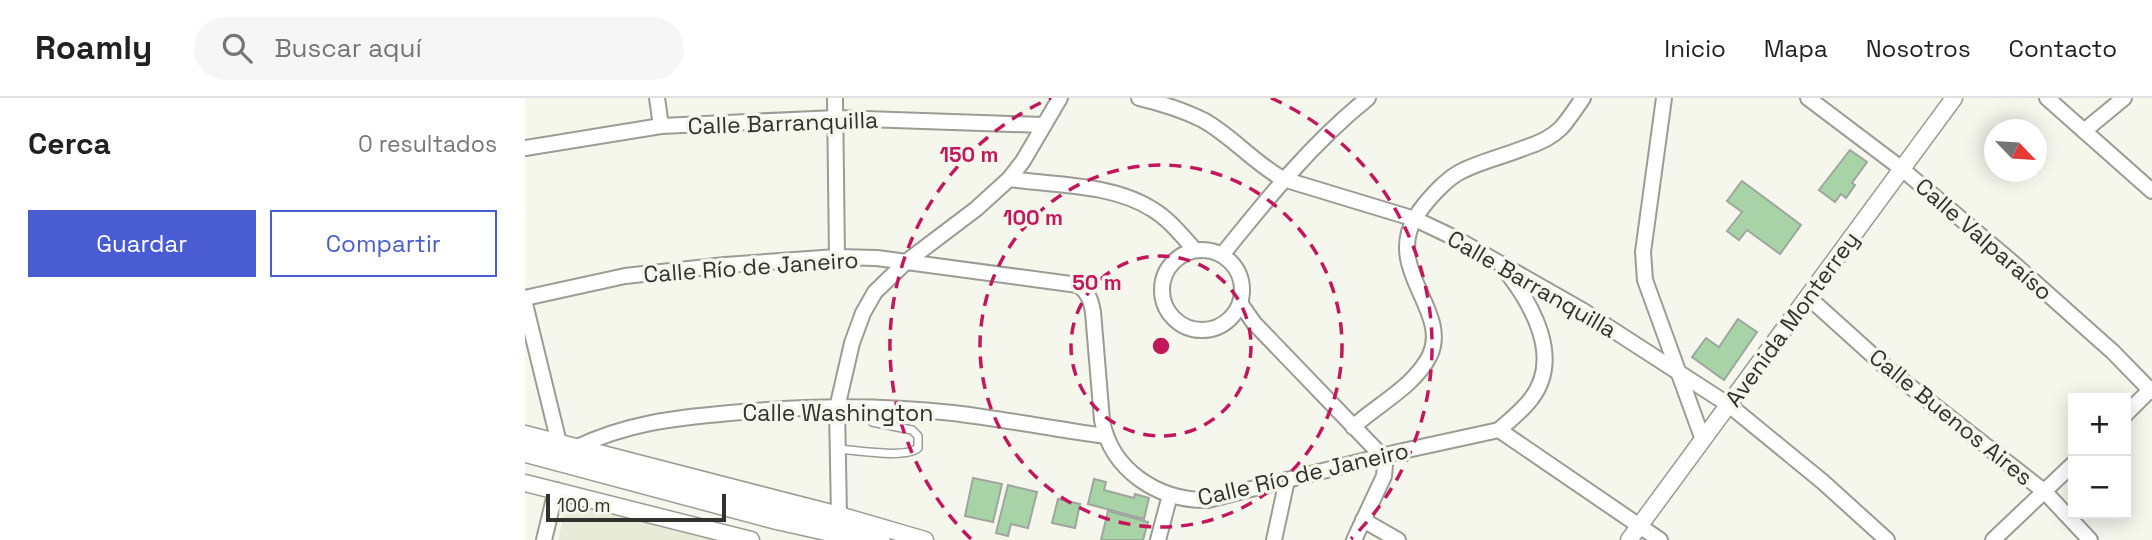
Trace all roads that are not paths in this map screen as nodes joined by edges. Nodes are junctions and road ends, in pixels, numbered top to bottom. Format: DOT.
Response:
graph roads {
  1 [pos="657,98"];
  2 [pos="835,98"];
  3 [pos="1060,98"];
  4 [pos="1139,98"];
  5 [pos="1368,98"];
  6 [pos="1583,98"];
  7 [pos="1664,98"];
  8 [pos="1808,98"];
  9 [pos="1954,98"];
  10 [pos="2047,98"];
  11 [pos="2124,98"];
  12 [pos="836,118"];
  13 [pos="1042,125"];
  14 [pos="661,126"];
  15 [pos="2084,131"];
  16 [pos="525,148"];
  17 [pos="1902,169"];
  18 [pos="1009,179"];
  19 [pos="1283,180"];
  20 [pos="2152,191"];
  21 [pos="1415,219"];
  22 [pos="1195,250"];
  23 [pos="1222,255"];
  24 [pos="837,257"];
  25 [pos="906,262"];
  26 [pos="1499,263"];
  27 [pos="1808,297"];
  28 [pos="525,298"];
  29 [pos="1240,303"];
  30 [pos="525,304"];
  31 [pos="1676,370"];
  32 [pos="2151,390"];
  33 [pos="1729,405"];
  34 [pos="837,408"];
  35 [pos="866,409"];
  36 [pos="2131,409"];
  37 [pos="1353,427"];
  38 [pos="1499,430"];
  39 [pos="1105,436"];
  40 [pos="526,439"];
  41 [pos="1703,440"];
  42 [pos="559,443"];
  43 [pos="575,448"];
  44 [pos="838,449"];
  45 [pos="1382,456"];
  46 [pos="525,466"];
  47 [pos="2068,469"];
  48 [pos="1287,480"];
  49 [pos="525,483"];
  50 [pos="556,490"];
  51 [pos="2045,492"];
  52 [pos="1170,495"];
  53 [pos="839,515"];
  54 [pos="1363,520"];
  55 [pos="1640,525"];
  56 [pos="766,529"];
  57 [pos="544,540"];
  58 [pos="808,540"];
  59 [pos="878,540"];
  60 [pos="925,540"];
  61 [pos="1158,540"];
  62 [pos="1274,540"];
  63 [pos="1354,540"];
  64 [pos="1398,540"];
  65 [pos="1629,540"];
  66 [pos="1660,540"];
  67 [pos="1887,540"];
  68 [pos="1993,540"];
  69 [pos="2090,540"];
  1 -- 14 [label="street"];
  2 -- 12 [label="street"];
  3 -- 13 [label="street"];
  4 -- 19 [label="street, Calle Barranquilla"];
  5 -- 19 [label="street"];
  6 -- 21 [label="street"];
  7 -- 31 [label="street"];
  8 -- 17 [label="street, Calle Valparaíso"];
  9 -- 17 [label="street, Avenida Monterrey"];
  10 -- 15 [label="street"];
  11 -- 15 [label="street"];
  12 -- 13 [label="street, Calle Barranquilla"];
  12 -- 14 [label="street, Calle Barranquilla"];
  12 -- 24 [label="street"];
  13 -- 18 [label="street"];
  14 -- 16 [label="street, Calle Barranquilla"];
  15 -- 20 [label="street"];
  17 -- 27 [label="street, Avenida Monterrey"];
  17 -- 32 [label="street, Calle Valparaíso"];
  18 -- 22 [label="street"];
  18 -- 25 [label="street"];
  19 -- 21 [label="street, Calle Barranquilla"];
  19 -- 23 [label="street"];
  21 -- 26 [label="street, Calle Barranquilla"];
  21 -- 37 [label="street"];
  22 -- 23 [label="street"];
  22 -- 29 [label="street"];
  23 -- 29 [label="street"];
  24 -- 25 [label="street, Calle Río de Janeiro"];
  24 -- 28 [label="street, Calle Río de Janeiro"];
  25 -- 34 [label="street"];
  25 -- 39 [label="street, Calle Río de Janeiro"];
  26 -- 31 [label="street, Calle Barranquilla"];
  26 -- 38 [label="street"];
  27 -- 33 [label="street, Avenida Monterrey"];
  27 -- 51 [label="street, Calle Buenos Aires"];
  29 -- 37 [label="street"];
  30 -- 42 [label="street"];
  31 -- 33 [label="street, Calle Barranquilla"];
  31 -- 41 [label="street"];
  32 -- 36 [label="street"];
  33 -- 41 [label="street, Avenida Monterrey"];
  33 -- 67 [label="street, Calle Barranquilla"];
  34 -- 35 [label="street, Calle Washington"];
  34 -- 43 [label="street, Calle Washington"];
  34 -- 44 [label="street"];
  35 -- 39 [label="street, Calle Washington"];
  35 -- 44 [label="lane"];
  37 -- 45 [label="street"];
  38 -- 45 [label="street, Calle Río de Janeiro"];
  38 -- 55 [label="street"];
  39 -- 52 [label="street, Calle Río de Janeiro"];
  40 -- 42 [label="street"];
  40 -- 56 [label="highway"];
  41 -- 55 [label="street, Avenida Monterrey"];
  42 -- 43 [label="street"];
  43 -- 53 [label="street"];
  44 -- 53 [label="street"];
  45 -- 48 [label="street, Calle Río de Janeiro"];
  45 -- 54 [label="street"];
  46 -- 56 [label="highway"];
  47 -- 51 [label="street"];
  48 -- 52 [label="street, Calle Río de Janeiro"];
  48 -- 62 [label="street"];
  49 -- 50 [label="street"];
  50 -- 56 [label="street"];
  50 -- 57 [label="street"];
  51 -- 68 [label="street"];
  51 -- 69 [label="street, Calle Buenos Aires"];
  52 -- 61 [label="street"];
  53 -- 60 [label="street"];
  54 -- 63 [label="street"];
  54 -- 64 [label="street"];
  55 -- 65 [label="street, Avenida Monterrey"];
  55 -- 66 [label="street"];
  56 -- 58 [label="highway"];
  56 -- 59 [label="highway"];
}
